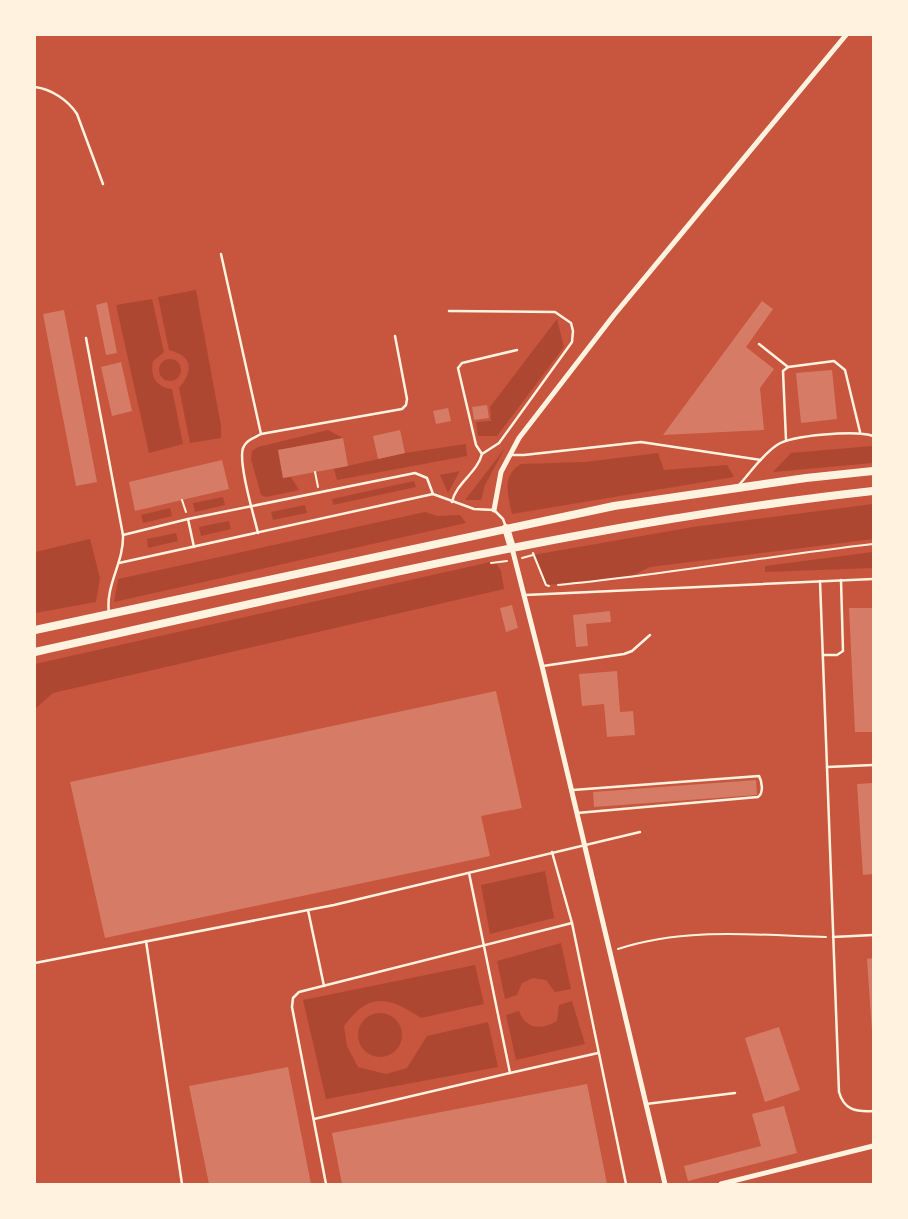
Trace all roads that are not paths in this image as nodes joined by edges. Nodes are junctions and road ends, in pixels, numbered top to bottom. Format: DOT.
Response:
graph roads {
  1 [pos="846,35"];
  2 [pos="35,87"];
  3 [pos="103,184"];
  4 [pos="221,254"];
  5 [pos="449,311"];
  6 [pos="396,336"];
  7 [pos="86,338"];
  8 [pos="759,344"];
  9 [pos="518,350"];
  10 [pos="788,367"];
  11 [pos="860,432"];
  12 [pos="261,434"];
  13 [pos="873,436"];
  14 [pos="786,440"];
  15 [pos="482,454"];
  16 [pos="509,454"];
  17 [pos="761,460"];
  18 [pos="873,471"];
  19 [pos="737,488"];
  20 [pos="873,492"];
  21 [pos="433,494"];
  22 [pos="452,502"];
  23 [pos="252,507"];
  24 [pos="494,510"];
  25 [pos="188,520"];
  26 [pos="506,528"];
  27 [pos="258,533"];
  28 [pos="123,536"];
  29 [pos="194,548"];
  30 [pos="512,548"];
  31 [pos="119,563"];
  32 [pos="873,579"];
  33 [pos="841,580"];
  34 [pos="820,581"];
  35 [pos="524,595"];
  36 [pos="109,613"];
  37 [pos="35,630"];
  38 [pos="650,635"];
  39 [pos="35,652"];
  40 [pos="823,655"];
  41 [pos="542,666"];
  42 [pos="873,765"];
  43 [pos="827,767"];
  44 [pos="571,790"];
  45 [pos="576,813"];
  46 [pos="640,832"];
  47 [pos="583,845"];
  48 [pos="552,852"];
  49 [pos="469,873"];
  50 [pos="308,910"];
  51 [pos="572,924"];
  52 [pos="873,935"];
  53 [pos="833,937"];
  54 [pos="146,941"];
  55 [pos="483,947"];
  56 [pos="35,963"];
  57 [pos="324,986"];
  58 [pos="598,1054"];
  59 [pos="510,1074"];
  60 [pos="734,1093"];
  61 [pos="644,1104"];
  62 [pos="873,1111"];
  63 [pos="314,1119"];
  64 [pos="873,1146"];
  65 [pos="182,1184"];
  66 [pos="326,1184"];
  67 [pos="626,1184"];
  68 [pos="665,1184"];
  69 [pos="721,1184"];
  1 -- 16 [label="street"];
  2 -- 3 [label="lane"];
  4 -- 12 [label="lane"];
  5 -- 15 [label="lane"];
  6 -- 12 [label="lane"];
  7 -- 28 [label="lane"];
  8 -- 10 [label="lane"];
  9 -- 15 [label="lane"];
  10 -- 11 [label="lane"];
  10 -- 14 [label="lane"];
  11 -- 13 [label="lane"];
  11 -- 14 [label="lane"];
  12 -- 23 [label="lane"];
  14 -- 17 [label="lane"];
  15 -- 22 [label="lane"];
  16 -- 17 [label="lane"];
  16 -- 24 [label="street"];
  17 -- 19 [label="lane"];
  18 -- 19 [label="highway"];
  19 -- 26 [label="highway"];
  20 -- 30 [label="highway"];
  21 -- 22 [label="lane"];
  21 -- 23 [label="lane"];
  21 -- 27 [label="lane"];
  22 -- 24 [label="lane"];
  23 -- 25 [label="lane"];
  23 -- 27 [label="lane"];
  24 -- 26 [label="lane"];
  25 -- 28 [label="lane"];
  25 -- 29 [label="lane"];
  26 -- 30 [label="highway"];
  26 -- 36 [label="highway"];
  27 -- 29 [label="lane"];
  28 -- 31 [label="lane"];
  29 -- 31 [label="lane"];
  30 -- 35 [label="street"];
  30 -- 39 [label="highway"];
  31 -- 36 [label="lane"];
  32 -- 33 [label="lane"];
  33 -- 34 [label="lane"];
  33 -- 40 [label="lane"];
  34 -- 35 [label="lane"];
  34 -- 40 [label="lane"];
  35 -- 41 [label="street"];
  36 -- 37 [label="highway"];
  38 -- 41 [label="lane"];
  40 -- 43 [label="lane"];
  41 -- 44 [label="street"];
  42 -- 43 [label="lane"];
  43 -- 53 [label="lane"];
  44 -- 45 [label="street"];
  44 -- 45 [label="lane"];
  45 -- 47 [label="street"];
  46 -- 47 [label="lane"];
  47 -- 48 [label="lane"];
  47 -- 61 [label="street"];
  48 -- 49 [label="lane"];
  48 -- 51 [label="lane"];
  49 -- 50 [label="lane"];
  49 -- 55 [label="lane"];
  50 -- 54 [label="lane"];
  50 -- 57 [label="lane"];
  51 -- 55 [label="lane"];
  51 -- 58 [label="lane"];
  52 -- 53 [label="lane"];
  53 -- 62 [label="lane"];
  54 -- 56 [label="lane"];
  54 -- 65 [label="lane"];
  55 -- 57 [label="lane"];
  55 -- 59 [label="lane"];
  57 -- 63 [label="lane"];
  58 -- 59 [label="lane"];
  58 -- 67 [label="lane"];
  59 -- 63 [label="lane"];
  60 -- 61 [label="lane"];
  61 -- 68 [label="street"];
  63 -- 66 [label="lane"];
  64 -- 69 [label="street"];
}
